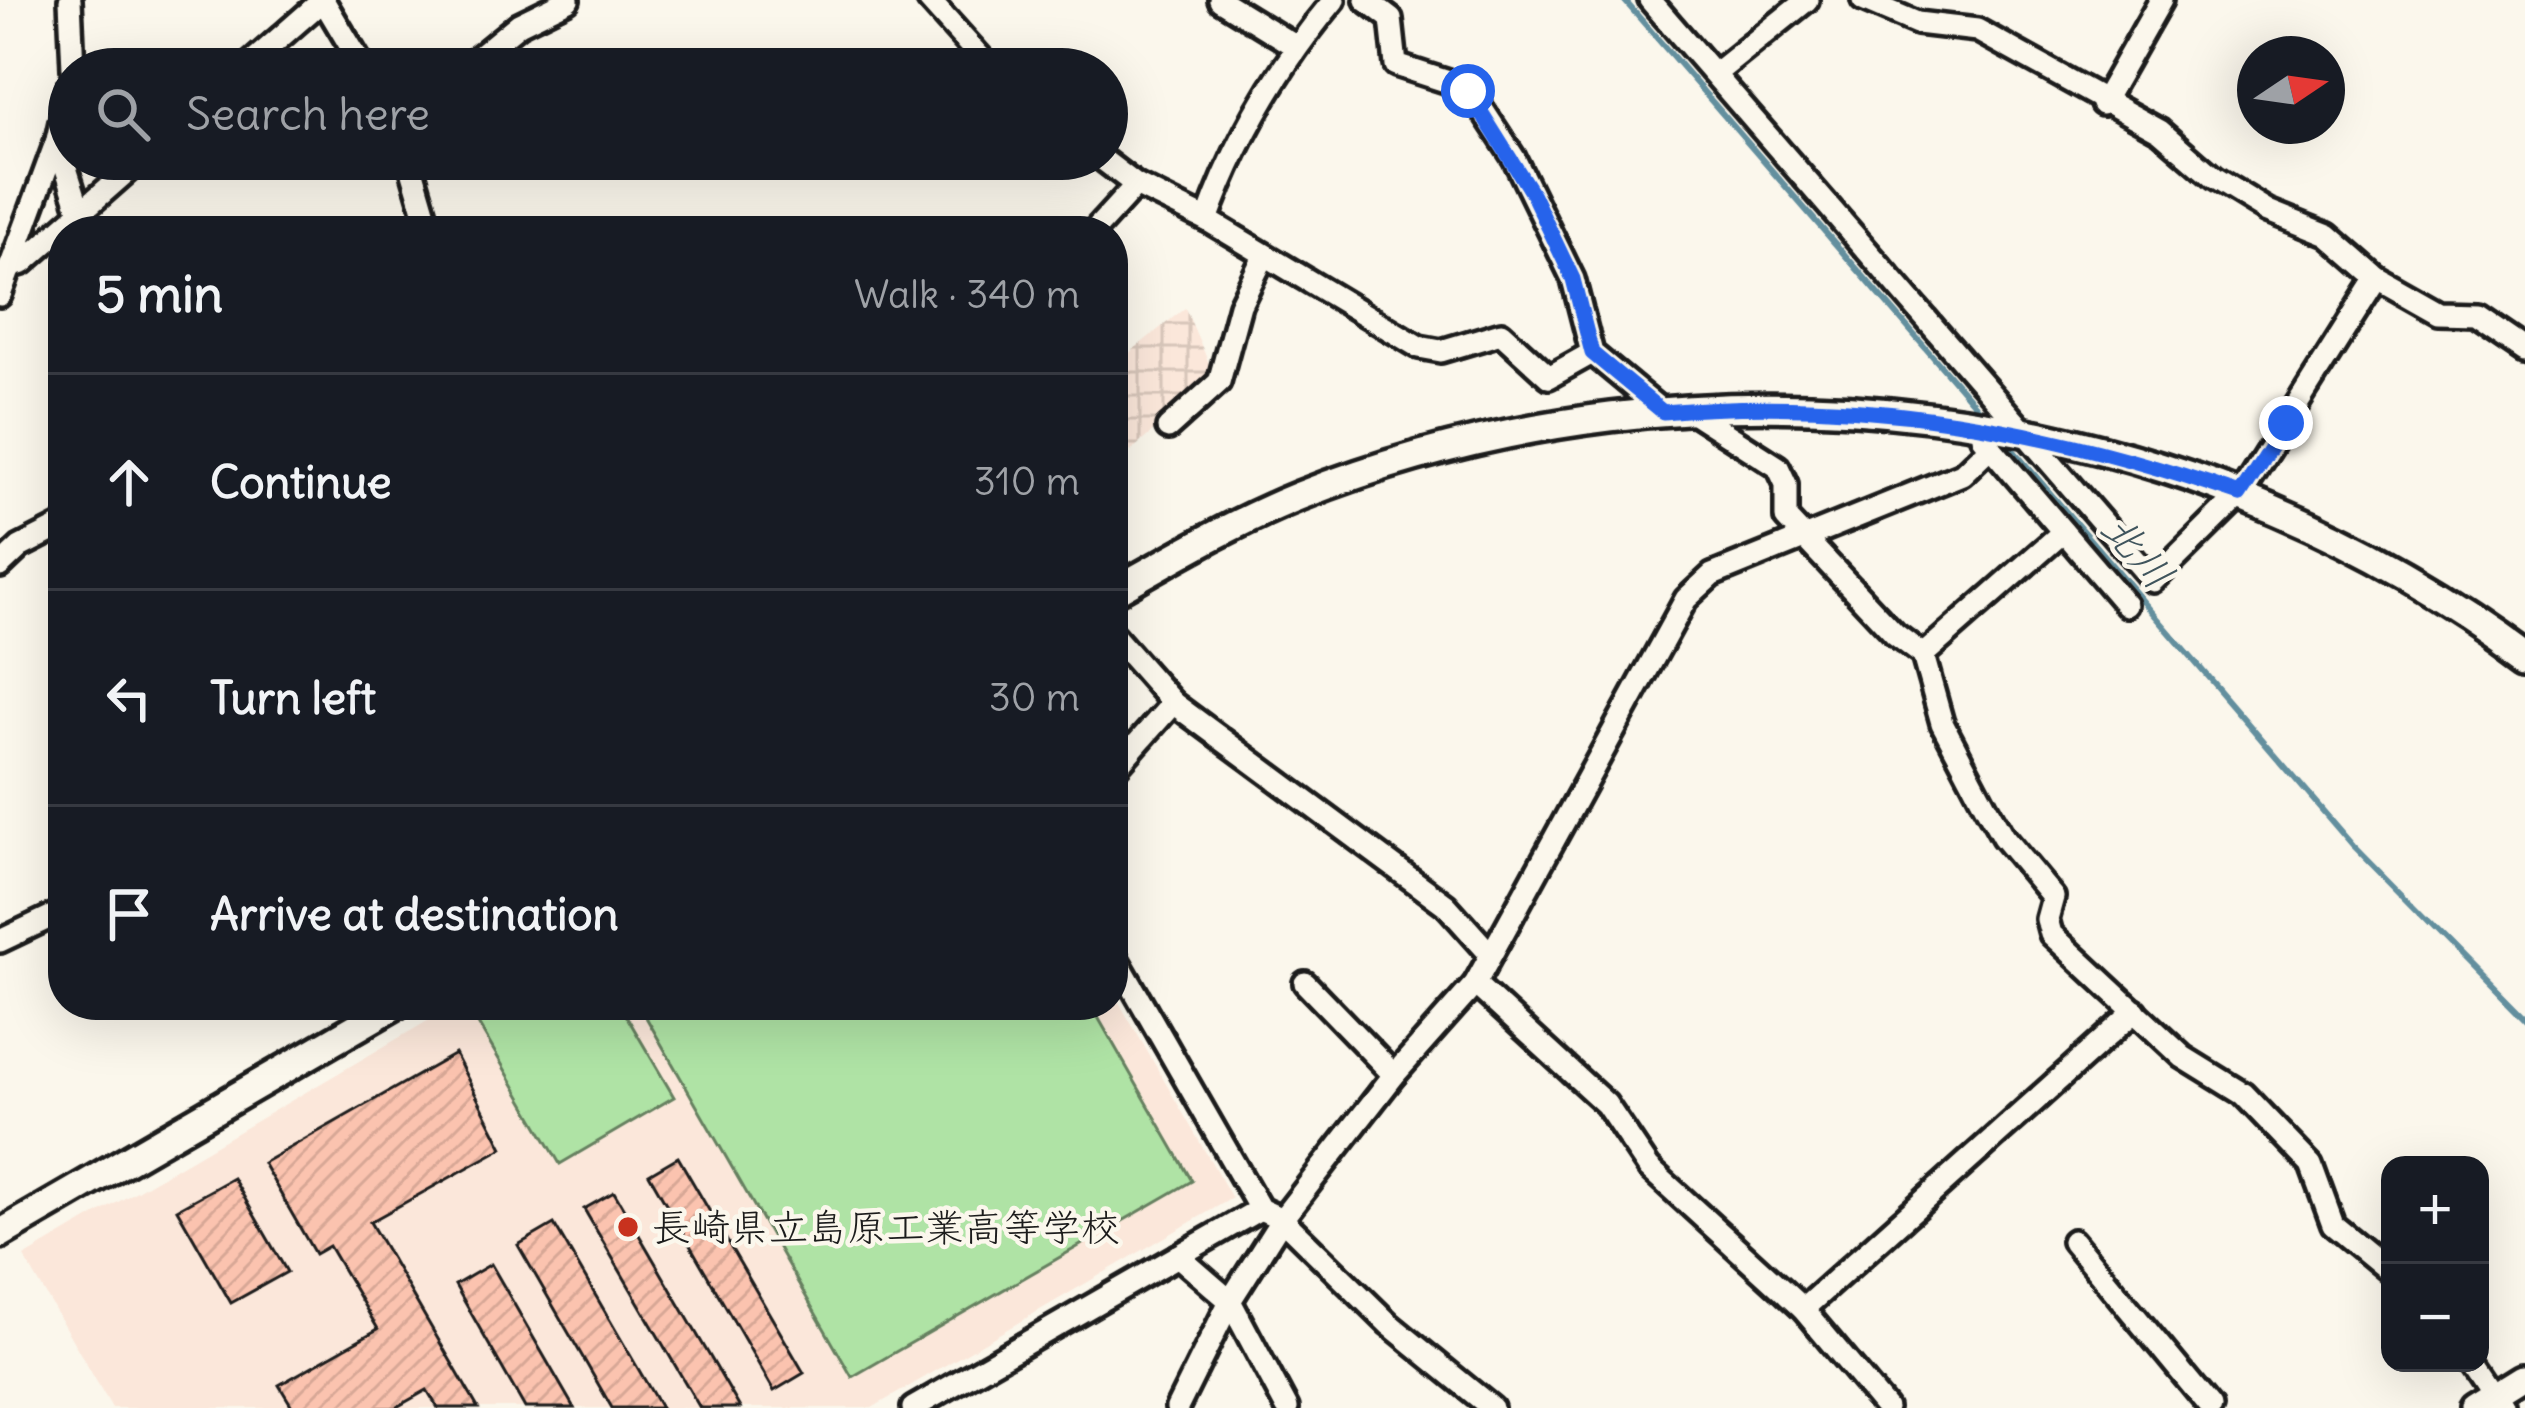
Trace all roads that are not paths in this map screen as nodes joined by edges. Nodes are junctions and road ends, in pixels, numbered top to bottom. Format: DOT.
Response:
graph roads {
  1 [pos="70,0"];
  2 [pos="323,0"];
  3 [pos="568,0"];
  4 [pos="929,0"];
  5 [pos="1220,0"];
  6 [pos="1334,0"];
  7 [pos="1366,0"];
  8 [pos="1650,0"];
  9 [pos="1807,0"];
  10 [pos="1863,0"];
  11 [pos="2161,0"];
  12 [pos="1295,46"];
  13 [pos="72,48"];
  14 [pos="268,48"];
  15 [pos="352,48"];
  16 [pos="490,48"];
  17 [pos="972,48"];
  18 [pos="1716,73"];
  19 [pos="2102,104"];
  20 [pos="48,164"];
  21 [pos="1128,179"];
  22 [pos="70,180"];
  23 [pos="122,180"];
  24 [pos="415,180"];
  25 [pos="1136,185"];
  26 [pos="82,216"];
  27 [pos="89,216"];
  28 [pos="426,216"];
  29 [pos="1108,216"];
  30 [pos="1207,220"];
  31 [pos="48,246"];
  32 [pos="1264,256"];
  33 [pos="10,267"];
  34 [pos="2377,278"];
  35 [pos="0,295"];
  36 [pos="2525,348"];
  37 [pos="1592,353"];
  38 [pos="1675,411"];
  39 [pos="1168,428"];
  40 [pos="1981,432"];
  41 [pos="2024,432"];
  42 [pos="2240,495"];
  43 [pos="2063,532"];
  44 [pos="1802,535"];
  45 [pos="48,537"];
  46 [pos="0,566"];
  47 [pos="1128,584"];
  48 [pos="2126,605"];
  49 [pos="1128,652"];
  50 [pos="2525,654"];
  51 [pos="1923,655"];
  52 [pos="1173,703"];
  53 [pos="1128,754"];
  54 [pos="48,918"];
  55 [pos="0,941"];
  56 [pos="1490,954"];
  57 [pos="1128,979"];
  58 [pos="1305,983"];
  59 [pos="1475,984"];
  60 [pos="2135,1011"];
  61 [pos="369,1020"];
  62 [pos="1394,1075"];
  63 [pos="1260,1208"];
  64 [pos="1282,1219"];
  65 [pos="0,1234"];
  66 [pos="2073,1241"];
  67 [pos="1178,1256"];
  68 [pos="2381,1264"];
  69 [pos="1230,1301"];
  70 [pos="1803,1309"];
  71 [pos="2479,1372"];
  72 [pos="2525,1377"];
  73 [pos="2493,1403"];
  74 [pos="913,1408"];
  75 [pos="1177,1408"];
  76 [pos="1287,1408"];
  77 [pos="1492,1408"];
  78 [pos="1886,1408"];
  79 [pos="2211,1408"];
  1 -- 13 [label="street"];
  2 -- 14 [label="street"];
  2 -- 15 [label="street"];
  3 -- 16 [label="street"];
  4 -- 17 [label="street"];
  5 -- 12 [label="street"];
  6 -- 12 [label="street"];
  7 -- 37 [label="street"];
  8 -- 18 [label="street"];
  9 -- 18 [label="street"];
  10 -- 19 [label="street"];
  11 -- 19 [label="street"];
  12 -- 30 [label="street"];
  18 -- 41 [label="street"];
  19 -- 34 [label="street"];
  20 -- 33 [label="street"];
  21 -- 25 [label="street"];
  22 -- 26 [label="street"];
  23 -- 27 [label="street"];
  24 -- 28 [label="street"];
  25 -- 29 [label="street"];
  25 -- 30 [label="street"];
  30 -- 32 [label="street"];
  31 -- 33 [label="street"];
  32 -- 37 [label="street"];
  32 -- 39 [label="street"];
  33 -- 35 [label="street"];
  34 -- 36 [label="street"];
  34 -- 42 [label="street"];
  37 -- 38 [label="street"];
  38 -- 40 [label="street"];
  38 -- 44 [label="street"];
  38 -- 47 [label="street"];
  40 -- 41 [label="street"];
  40 -- 43 [label="street"];
  40 -- 44 [label="street"];
  41 -- 42 [label="street"];
  41 -- 42 [label="street"];
  42 -- 50 [label="street"];
  43 -- 48 [label="street"];
  43 -- 51 [label="street"];
  44 -- 51 [label="street"];
  44 -- 56 [label="street"];
  45 -- 46 [label="street"];
  49 -- 52 [label="street"];
  51 -- 60 [label="street"];
  52 -- 53 [label="street"];
  52 -- 56 [label="street"];
  54 -- 55 [label="street"];
  56 -- 59 [label="street"];
  57 -- 63 [label="street"];
  58 -- 62 [label="street"];
  59 -- 62 [label="street"];
  59 -- 70 [label="street"];
  60 -- 68 [label="street"];
  60 -- 70 [label="street"];
  61 -- 65 [label="street"];
  62 -- 64 [label="street"];
  63 -- 64 [label="street"];
  63 -- 67 [label="street"];
  64 -- 69 [label="street"];
  64 -- 77 [label="street"];
  66 -- 79 [label="street"];
  67 -- 69 [label="street"];
  67 -- 74 [label="street"];
  69 -- 75 [label="street"];
  69 -- 76 [label="street"];
  70 -- 78 [label="street"];
  71 -- 73 [label="street"];
  72 -- 73 [label="street"];
}
